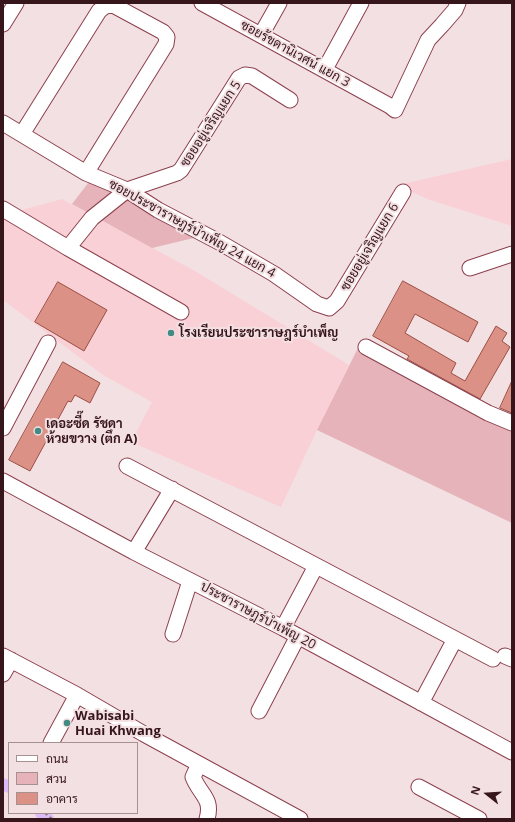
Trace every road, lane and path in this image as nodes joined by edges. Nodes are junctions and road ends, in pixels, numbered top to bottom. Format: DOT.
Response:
graph roads {
  1 [pos="16,3"];
  2 [pos="202,3"];
  3 [pos="279,3"];
  4 [pos="362,3"];
  5 [pos="458,3"];
  6 [pos="3,24"];
  7 [pos="261,35"];
  8 [pos="325,69"];
  9 [pos="290,100"];
  10 [pos="3,123"];
  11 [pos="22,134"];
  12 [pos="86,173"];
  13 [pos="127,190"];
  14 [pos="403,192"];
  15 [pos="3,209"];
  16 [pos="68,248"];
  17 [pos="512,254"];
  18 [pos="470,268"];
  19 [pos="336,301"];
  20 [pos="181,312"];
  21 [pos="48,344"];
  22 [pos="366,347"];
  23 [pos="512,423"];
  24 [pos="3,428"];
  25 [pos="128,466"];
  26 [pos="3,480"];
  27 [pos="172,489"];
  28 [pos="134,552"];
  29 [pos="316,566"];
  30 [pos="190,580"];
  31 [pos="283,628"];
  32 [pos="173,634"];
  33 [pos="298,636"];
  34 [pos="455,639"];
  35 [pos="7,658"];
  36 [pos="503,658"];
  37 [pos="3,674"];
  38 [pos="78,695"];
  39 [pos="421,702"];
  40 [pos="259,711"];
  41 [pos="53,742"];
  42 [pos="512,752"];
  43 [pos="199,764"];
  44 [pos="419,787"];
  45 [pos="207,819"];
  46 [pos="300,819"];
  47 [pos="479,819"];
  1 -- 6 [label="street"];
  2 -- 7 [label="street, ซอยร้ขดานิเวศน์ แยก 3"];
  3 -- 7 [label="street"];
  4 -- 8 [label="street"];
  5 -- 8 [label="street, ซอยร้ขดานิเวศน์ แยก 3"];
  7 -- 8 [label="street, ซอยร้ขดานิเวศน์ แยก 3"];
  9 -- 13 [label="street, ซอยอยู่เจริญแยก 5"];
  10 -- 11 [label="street, ซอยประชาราษฎร์บำเพ็ญ 24 แยก 4"];
  11 -- 12 [label="street, ซอยประชาราษฎร์บำเพ็ญ 24 แยก 4"];
  11 -- 12 [label="street"];
  12 -- 13 [label="street, ซอยประชาราษฎร์บำเพ็ญ 24 แยก 4"];
  13 -- 16 [label="street, ซอยอยู่เจริญแยก 5"];
  13 -- 19 [label="street, ซอยประชาราษฎร์บำเพ็ญ 24 แยก 4"];
  14 -- 19 [label="street, ซอยอยู่เจริญแยก 6"];
  15 -- 16 [label="street"];
  16 -- 20 [label="street"];
  17 -- 18 [label="street"];
  21 -- 24 [label="street"];
  22 -- 23 [label="street"];
  25 -- 27 [label="street"];
  26 -- 28 [label="street, ประชาราษฎร์บำเพ็ญ 20"];
  27 -- 28 [label="street"];
  27 -- 29 [label="street"];
  28 -- 30 [label="street, ประชาราษฎร์บำเพ็ญ 20"];
  29 -- 31 [label="street"];
  29 -- 34 [label="street"];
  30 -- 31 [label="street, ประชาราษฎร์บำเพ็ญ 20"];
  30 -- 32 [label="street"];
  31 -- 33 [label="street, ประชาราษฎร์บำเพ็ญ 20"];
  33 -- 39 [label="street, ประชาราษฎร์บำเพ็ญ 20"];
  33 -- 40 [label="street"];
  34 -- 36 [label="street"];
  34 -- 39 [label="street"];
  35 -- 37 [label="street"];
  35 -- 38 [label="street"];
  38 -- 41 [label="street"];
  38 -- 43 [label="street"];
  39 -- 42 [label="street, ประชาราษฎร์บำเพ็ญ 20"];
  43 -- 45 [label="street"];
  43 -- 46 [label="street"];
  44 -- 47 [label="street"];
}
